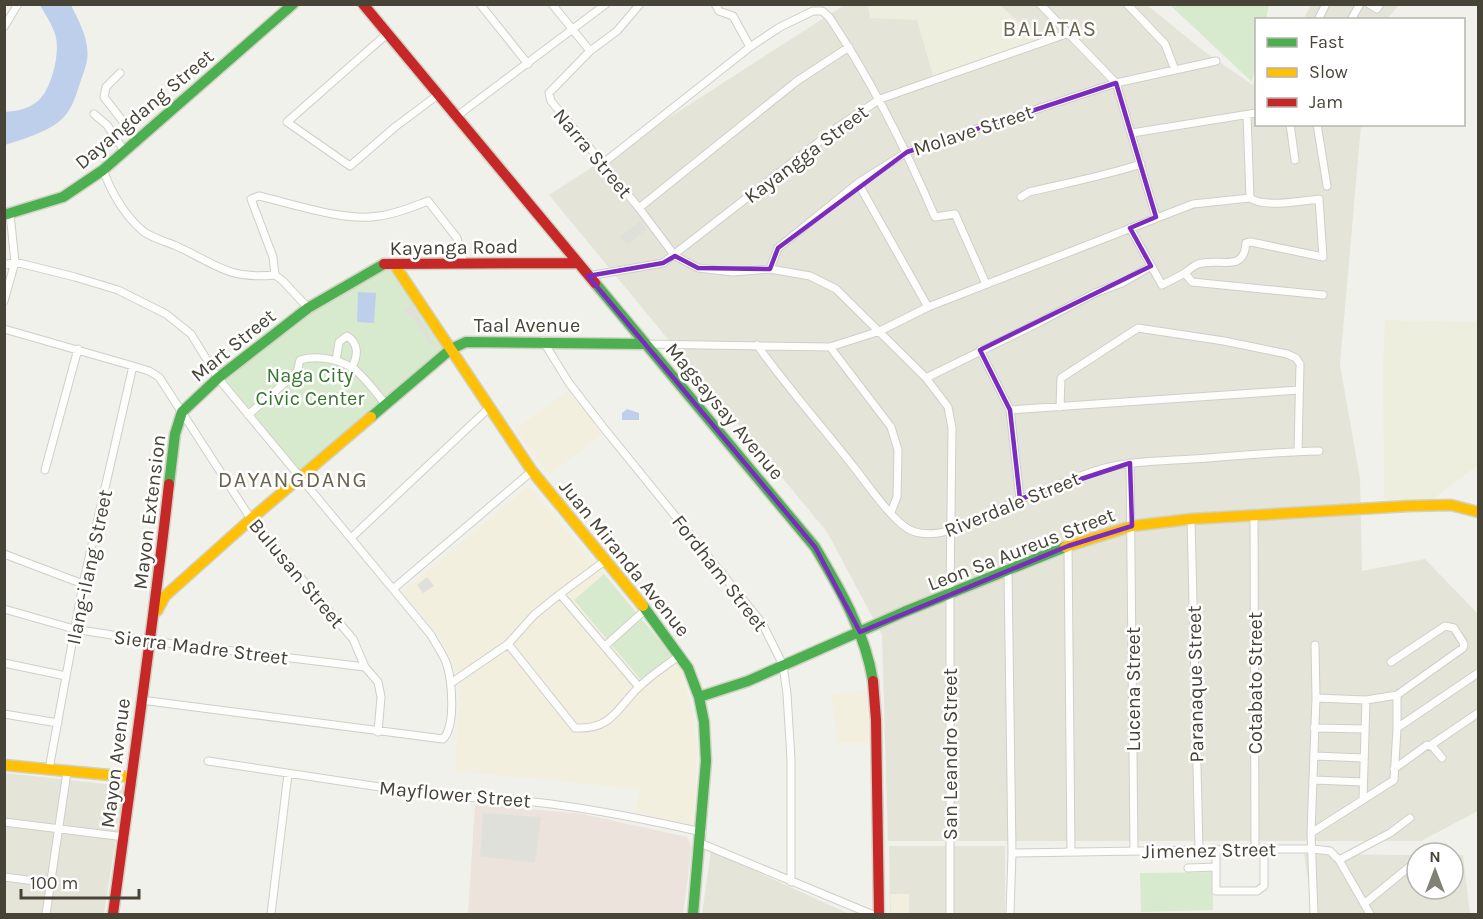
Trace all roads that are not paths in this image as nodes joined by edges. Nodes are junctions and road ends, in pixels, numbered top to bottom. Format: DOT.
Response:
graph roads {
  1 [pos="18,4"];
  2 [pos="293,4"];
  3 [pos="363,4"];
  4 [pos="480,4"];
  5 [pos="552,4"];
  6 [pos="606,4"];
  7 [pos="640,4"];
  8 [pos="715,4"];
  9 [pos="1040,4"];
  10 [pos="1127,4"];
  11 [pos="1326,4"];
  12 [pos="1360,4"];
  13 [pos="1369,4"];
  14 [pos="1380,4"];
  15 [pos="1319,18"];
  16 [pos="1352,18"];
  17 [pos="4,27"];
  18 [pos="573,30"];
  19 [pos="388,33"];
  20 [pos="1069,33"];
  21 [pos="750,47"];
  22 [pos="849,47"];
  23 [pos="590,51"];
  24 [pos="1216,61"];
  25 [pos="528,64"];
  26 [pos="1175,69"];
  27 [pos="120,73"];
  28 [pos="1116,83"];
  29 [pos="439,94"];
  30 [pos="880,99"];
  31 [pos="1255,113"];
  32 [pos="94,114"];
  33 [pos="1247,115"];
  34 [pos="457,116"];
  35 [pos="1290,126"];
  36 [pos="1317,126"];
  37 [pos="1132,133"];
  38 [pos="138,141"];
  39 [pos="125,152"];
  40 [pos="907,152"];
  41 [pos="1295,160"];
  42 [pos="602,164"];
  43 [pos="1141,164"];
  44 [pos="103,170"];
  45 [pos="858,183"];
  46 [pos="1327,186"];
  47 [pos="1021,197"];
  48 [pos="1250,198"];
  49 [pos="639,208"];
  50 [pos="7,215"];
  51 [pos="1156,218"];
  52 [pos="1130,228"];
  53 [pos="675,255"];
  54 [pos="15,262"];
  55 [pos="577,263"];
  56 [pos="394,264"];
  57 [pos="418,264"];
  58 [pos="464,264"];
  59 [pos="4,265"];
  60 [pos="1151,266"];
  61 [pos="770,269"];
  62 [pos="1185,273"];
  63 [pos="275,275"];
  64 [pos="588,276"];
  65 [pos="406,280"];
  66 [pos="986,285"];
  67 [pos="1323,295"];
  68 [pos="4,301"];
  69 [pos="928,307"];
  70 [pos="308,308"];
  71 [pos="4,329"];
  72 [pos="880,331"];
  73 [pos="543,341"];
  74 [pos="645,344"];
  75 [pos="757,345"];
  76 [pos="830,347"];
  77 [pos="78,349"];
  78 [pos="451,349"];
  79 [pos="980,350"];
  80 [pos="336,361"];
  81 [pos="133,366"];
  82 [pos="352,367"];
  83 [pos="218,378"];
  84 [pos="926,378"];
  85 [pos="1299,390"];
  86 [pos="386,405"];
  87 [pos="1060,407"];
  88 [pos="489,408"];
  89 [pos="1010,410"];
  90 [pos="182,412"];
  91 [pos="248,415"];
  92 [pos="1298,451"];
  93 [pos="1318,451"];
  94 [pos="1130,463"];
  95 [pos="45,470"];
  96 [pos="532,471"];
  97 [pos="300,478"];
  98 [pos="1020,499"];
  99 [pos="1479,512"];
  100 [pos="891,513"];
  101 [pos="1254,516"];
  102 [pos="251,519"];
  103 [pos="1191,519"];
  104 [pos="1131,526"];
  105 [pos="951,530"];
  106 [pos="351,537"];
  107 [pos="1068,546"];
  108 [pos="4,554"];
  109 [pos="606,560"];
  110 [pos="1008,571"];
  111 [pos="83,584"];
  112 [pos="393,589"];
  113 [pos="560,594"];
  114 [pos="950,594"];
  115 [pos="4,609"];
  116 [pos="646,609"];
  117 [pos="154,616"];
  118 [pos="74,629"];
  119 [pos="860,632"];
  120 [pos="150,641"];
  121 [pos="508,644"];
  122 [pos="1316,645"];
  123 [pos="605,646"];
  124 [pos="680,655"];
  125 [pos="1391,662"];
  126 [pos="4,663"];
  127 [pos="783,665"];
  128 [pos="365,667"];
  129 [pos="1479,673"];
  130 [pos="66,676"];
  131 [pos="451,682"];
  132 [pos="639,687"];
  133 [pos="1397,695"];
  134 [pos="699,697"];
  135 [pos="1316,698"];
  136 [pos="141,700"];
  137 [pos="1366,700"];
  138 [pos="1479,713"];
  139 [pos="4,714"];
  140 [pos="58,723"];
  141 [pos="1314,728"];
  142 [pos="1365,729"];
  143 [pos="1397,729"];
  144 [pos="378,732"];
  145 [pos="1431,745"];
  146 [pos="1314,756"];
  147 [pos="1364,758"];
  148 [pos="1442,758"];
  149 [pos="208,761"];
  150 [pos="4,765"];
  151 [pos="1394,769"];
  152 [pos="49,770"];
  153 [pos="67,772"];
  154 [pos="288,774"];
  155 [pos="131,777"];
  156 [pos="1314,780"];
  157 [pos="1363,783"];
  158 [pos="1363,800"];
  159 [pos="1410,818"];
  160 [pos="4,822"];
  161 [pos="58,829"];
  162 [pos="1311,833"];
  163 [pos="124,837"];
  164 [pos="701,838"];
  165 [pos="1216,849"];
  166 [pos="1255,849"];
  167 [pos="1264,849"];
  168 [pos="1313,849"];
  169 [pos="1199,850"];
  170 [pos="1134,851"];
  171 [pos="1071,852"];
  172 [pos="1012,853"];
  173 [pos="1339,860"];
  174 [pos="1216,867"];
  175 [pos="1188,868"];
  176 [pos="1405,870"];
  177 [pos="4,876"];
  178 [pos="790,882"];
  179 [pos="51,883"];
  180 [pos="1364,904"];
  181 [pos="46,915"];
  182 [pos="113,915"];
  183 [pos="271,915"];
  184 [pos="693,915"];
  185 [pos="871,915"];
  186 [pos="879,915"];
  187 [pos="950,915"];
  188 [pos="1010,915"];
  189 [pos="1314,915"];
  190 [pos="1370,915"];
  1 -- 17 [label="street"];
  2 -- 38 [label="street, Dayangdang Street"];
  3 -- 19 [label="street, Magsaysay Avenue"];
  4 -- 25 [label="street"];
  5 -- 18 [label="street"];
  6 -- 18 [label="street"];
  7 -- 23 [label="street, Narra Street"];
  8 -- 21 [label="street"];
  9 -- 20 [label="street"];
  10 -- 26 [label="street"];
  11 -- 15 [label="street"];
  12 -- 16 [label="street"];
  13 -- 14 [label="street"];
  18 -- 23 [label="street"];
  18 -- 25 [label="street"];
  19 -- 29 [label="street, Magsaysay Avenue"];
  19 -- 29 [label="street"];
  20 -- 28 [label="street"];
  20 -- 30 [label="street, Kayangga Street"];
  21 -- 22 [label="street"];
  21 -- 42 [label="street"];
  22 -- 30 [label="street"];
  22 -- 49 [label="street"];
  23 -- 42 [label="street, Narra Street"];
  24 -- 26 [label="street, Molave Street"];
  25 -- 34 [label="street"];
  26 -- 28 [label="street, Molave Street"];
  27 -- 38 [label="street"];
  28 -- 37 [label="street"];
  28 -- 40 [label="street, Molave Street"];
  29 -- 34 [label="street, Magsaysay Avenue"];
  30 -- 40 [label="street"];
  30 -- 53 [label="street, Kayangga Street"];
  31 -- 33 [label="street"];
  32 -- 39 [label="street"];
  33 -- 37 [label="street"];
  33 -- 48 [label="street"];
  34 -- 55 [label="street, Magsaysay Avenue"];
  35 -- 41 [label="street"];
  36 -- 46 [label="street"];
  37 -- 43 [label="street"];
  38 -- 39 [label="street, Dayangdang Street"];
  39 -- 44 [label="street, Dayangdang Street"];
  40 -- 45 [label="street, Molave Street"];
  40 -- 66 [label="street"];
  42 -- 49 [label="street, Narra Street"];
  43 -- 47 [label="street"];
  43 -- 51 [label="street"];
  44 -- 50 [label="street, Dayangdang Street"];
  44 -- 63 [label="street"];
  45 -- 61 [label="street, Molave Street"];
  45 -- 69 [label="street"];
  48 -- 51 [label="street"];
  48 -- 62 [label="street"];
  49 -- 53 [label="street, Narra Street"];
  50 -- 54 [label="street"];
  51 -- 52 [label="street"];
  52 -- 60 [label="street"];
  52 -- 66 [label="street"];
  53 -- 61 [label="street, San Leandro Street"];
  53 -- 64 [label="street, Kayangga Street"];
  54 -- 59 [label="street"];
  54 -- 68 [label="street"];
  54 -- 83 [label="street"];
  55 -- 58 [label="street, Kayanga Road"];
  55 -- 64 [label="street, Magsaysay Avenue"];
  56 -- 57 [label="street, Kayanga Road"];
  56 -- 65 [label="street, Juan Miranda Avenue"];
  56 -- 70 [label="street, Kayanga Road"];
  57 -- 58 [label="street, Kayanga Road"];
  57 -- 65 [label="street"];
  58 -- 63 [label="street"];
  60 -- 62 [label="street"];
  60 -- 79 [label="street"];
  61 -- 72 [label="street, San Leandro Street"];
  62 -- 67 [label="street"];
  63 -- 70 [label="street"];
  64 -- 74 [label="street, Magsaysay Avenue"];
  65 -- 78 [label="street, Juan Miranda Avenue"];
  66 -- 69 [label="street"];
  69 -- 72 [label="street"];
  70 -- 83 [label="street, Mart Street"];
  71 -- 77 [label="street, Bulusan Street"];
  72 -- 76 [label="street"];
  72 -- 84 [label="street, San Leandro Street"];
  73 -- 74 [label="street, Taal Avenue"];
  73 -- 78 [label="street, Taal Avenue"];
  73 -- 127 [label="street, Fordham Street"];
  74 -- 75 [label="street"];
  74 -- 119 [label="street, Magsaysay Avenue"];
  75 -- 76 [label="street"];
  75 -- 100 [label="street, Riverdale Street"];
  76 -- 100 [label="street"];
  77 -- 81 [label="street, Bulusan Street"];
  77 -- 95 [label="street"];
  78 -- 86 [label="street, Taal Avenue"];
  78 -- 88 [label="street, Juan Miranda Avenue"];
  79 -- 84 [label="street"];
  79 -- 89 [label="street"];
  80 -- 82 [label="street"];
  80 -- 82 [label="street"];
  80 -- 91 [label="street"];
  81 -- 90 [label="street, Bulusan Street"];
  81 -- 111 [label="street, Ilang-ilang Street"];
  82 -- 86 [label="street"];
  83 -- 90 [label="street, Mart Street"];
  83 -- 91 [label="street"];
  84 -- 105 [label="street, San Leandro Street"];
  85 -- 87 [label="street"];
  85 -- 87 [label="street"];
  85 -- 92 [label="street"];
  86 -- 97 [label="street, Taal Avenue"];
  87 -- 89 [label="street"];
  88 -- 96 [label="street, Juan Miranda Avenue"];
  88 -- 106 [label="street"];
  89 -- 98 [label="street"];
  90 -- 102 [label="street, Bulusan Street"];
  90 -- 117 [label="street, Mayon Extension"];
  91 -- 97 [label="street"];
  92 -- 93 [label="street, Riverdale Street"];
  92 -- 94 [label="street, Riverdale Street"];
  94 -- 98 [label="street, Riverdale Street"];
  94 -- 104 [label="street, Lucena Street"];
  96 -- 109 [label="street, Juan Miranda Avenue"];
  96 -- 112 [label="street"];
  97 -- 102 [label="street, Taal Avenue"];
  97 -- 106 [label="street"];
  98 -- 105 [label="street, Riverdale Street"];
  99 -- 101 [label="street, Leon Sa Aureus Street"];
  100 -- 105 [label="street, Riverdale Street"];
  101 -- 103 [label="street, Leon Sa Aureus Street"];
  101 -- 166 [label="street, Cotabato Street"];
  102 -- 117 [label="street, Taal Avenue"];
  102 -- 128 [label="street, Bulusan Street"];
  103 -- 104 [label="street, Leon Sa Aureus Street"];
  103 -- 169 [label="street, Paranaque Street"];
  104 -- 107 [label="street, Leon Sa Aureus Street"];
  104 -- 170 [label="street, Lucena Street"];
  105 -- 114 [label="street, San Leandro Street"];
  106 -- 112 [label="street"];
  107 -- 110 [label="street, Leon Sa Aureus Street"];
  107 -- 171 [label="street"];
  108 -- 111 [label="street"];
  109 -- 113 [label="street"];
  109 -- 116 [label="street, Juan Miranda Avenue"];
  110 -- 114 [label="street, Leon Sa Aureus Street"];
  110 -- 172 [label="street"];
  111 -- 118 [label="street, Ilang-ilang Street"];
  112 -- 131 [label="street"];
  113 -- 121 [label="street"];
  113 -- 123 [label="street"];
  114 -- 119 [label="street, Leon Sa Aureus Street"];
  114 -- 187 [label="street, San Leandro Street"];
  115 -- 118 [label="street, Sierra Madre Street"];
  116 -- 123 [label="street"];
  116 -- 124 [label="street, Juan Miranda Avenue"];
  117 -- 120 [label="street, Mayon Avenue"];
  118 -- 120 [label="street, Sierra Madre Street"];
  118 -- 130 [label="street, Ilang-ilang Street"];
  119 -- 127 [label="street, Leon Sa Aureus Street"];
  119 -- 186 [label="street, Magsaysay Avenue"];
  120 -- 128 [label="street, Sierra Madre Street"];
  120 -- 136 [label="street, Mayon Avenue"];
  121 -- 131 [label="street"];
  121 -- 132 [label="street"];
  122 -- 135 [label="street"];
  123 -- 132 [label="street"];
  124 -- 132 [label="street"];
  124 -- 134 [label="street, Juan Miranda Avenue"];
  125 -- 133 [label="street"];
  126 -- 130 [label="street"];
  127 -- 134 [label="street, Leon Sa Aureus Street"];
  127 -- 178 [label="street, Fordham Street"];
  128 -- 144 [label="street, Bulusan Street"];
  129 -- 143 [label="street"];
  130 -- 140 [label="street, Ilang-ilang Street"];
  131 -- 144 [label="street"];
  133 -- 137 [label="street"];
  133 -- 143 [label="street"];
  134 -- 164 [label="street, Juan Miranda Avenue"];
  135 -- 137 [label="street"];
  135 -- 141 [label="street"];
  136 -- 144 [label="street"];
  136 -- 155 [label="street, Mayon Avenue"];
  137 -- 142 [label="street"];
  138 -- 145 [label="street"];
  139 -- 140 [label="street"];
  140 -- 152 [label="street, Ilang-ilang Street"];
  141 -- 142 [label="street"];
  141 -- 146 [label="street"];
  142 -- 147 [label="street"];
  143 -- 151 [label="street"];
  145 -- 148 [label="street"];
  145 -- 151 [label="street"];
  146 -- 147 [label="street"];
  146 -- 156 [label="street"];
  147 -- 157 [label="street"];
  149 -- 154 [label="street, Mayflower Street"];
  150 -- 152 [label="street"];
  151 -- 158 [label="street"];
  152 -- 153 [label="street"];
  153 -- 155 [label="street"];
  153 -- 161 [label="street"];
  154 -- 164 [label="street, Mayflower Street"];
  154 -- 183 [label="street"];
  155 -- 163 [label="street, Mayon Avenue"];
  156 -- 157 [label="street"];
  156 -- 162 [label="street"];
  157 -- 158 [label="street"];
  158 -- 162 [label="street"];
  159 -- 173 [label="street"];
  160 -- 161 [label="street"];
  161 -- 163 [label="street"];
  161 -- 179 [label="street"];
  162 -- 168 [label="street"];
  163 -- 182 [label="street, Mayon Avenue"];
  164 -- 178 [label="street, Mayflower Street"];
  164 -- 184 [label="street, Juan Miranda Avenue"];
  165 -- 166 [label="street, Jimenez Street"];
  165 -- 169 [label="street, Jimenez Street"];
  165 -- 174 [label="street"];
  166 -- 167 [label="street, Jimenez Street"];
  167 -- 168 [label="street, Jimenez Street"];
  167 -- 174 [label="street"];
  168 -- 173 [label="street, Jimenez Street"];
  168 -- 189 [label="street"];
  169 -- 170 [label="street, Jimenez Street"];
  170 -- 171 [label="street, Jimenez Street"];
  171 -- 172 [label="street, Jimenez Street"];
  172 -- 188 [label="street"];
  173 -- 180 [label="street"];
  174 -- 175 [label="street"];
  176 -- 180 [label="street"];
  177 -- 179 [label="street"];
  178 -- 185 [label="street, Mayflower Street"];
  179 -- 181 [label="street"];
  180 -- 190 [label="street"];
}
